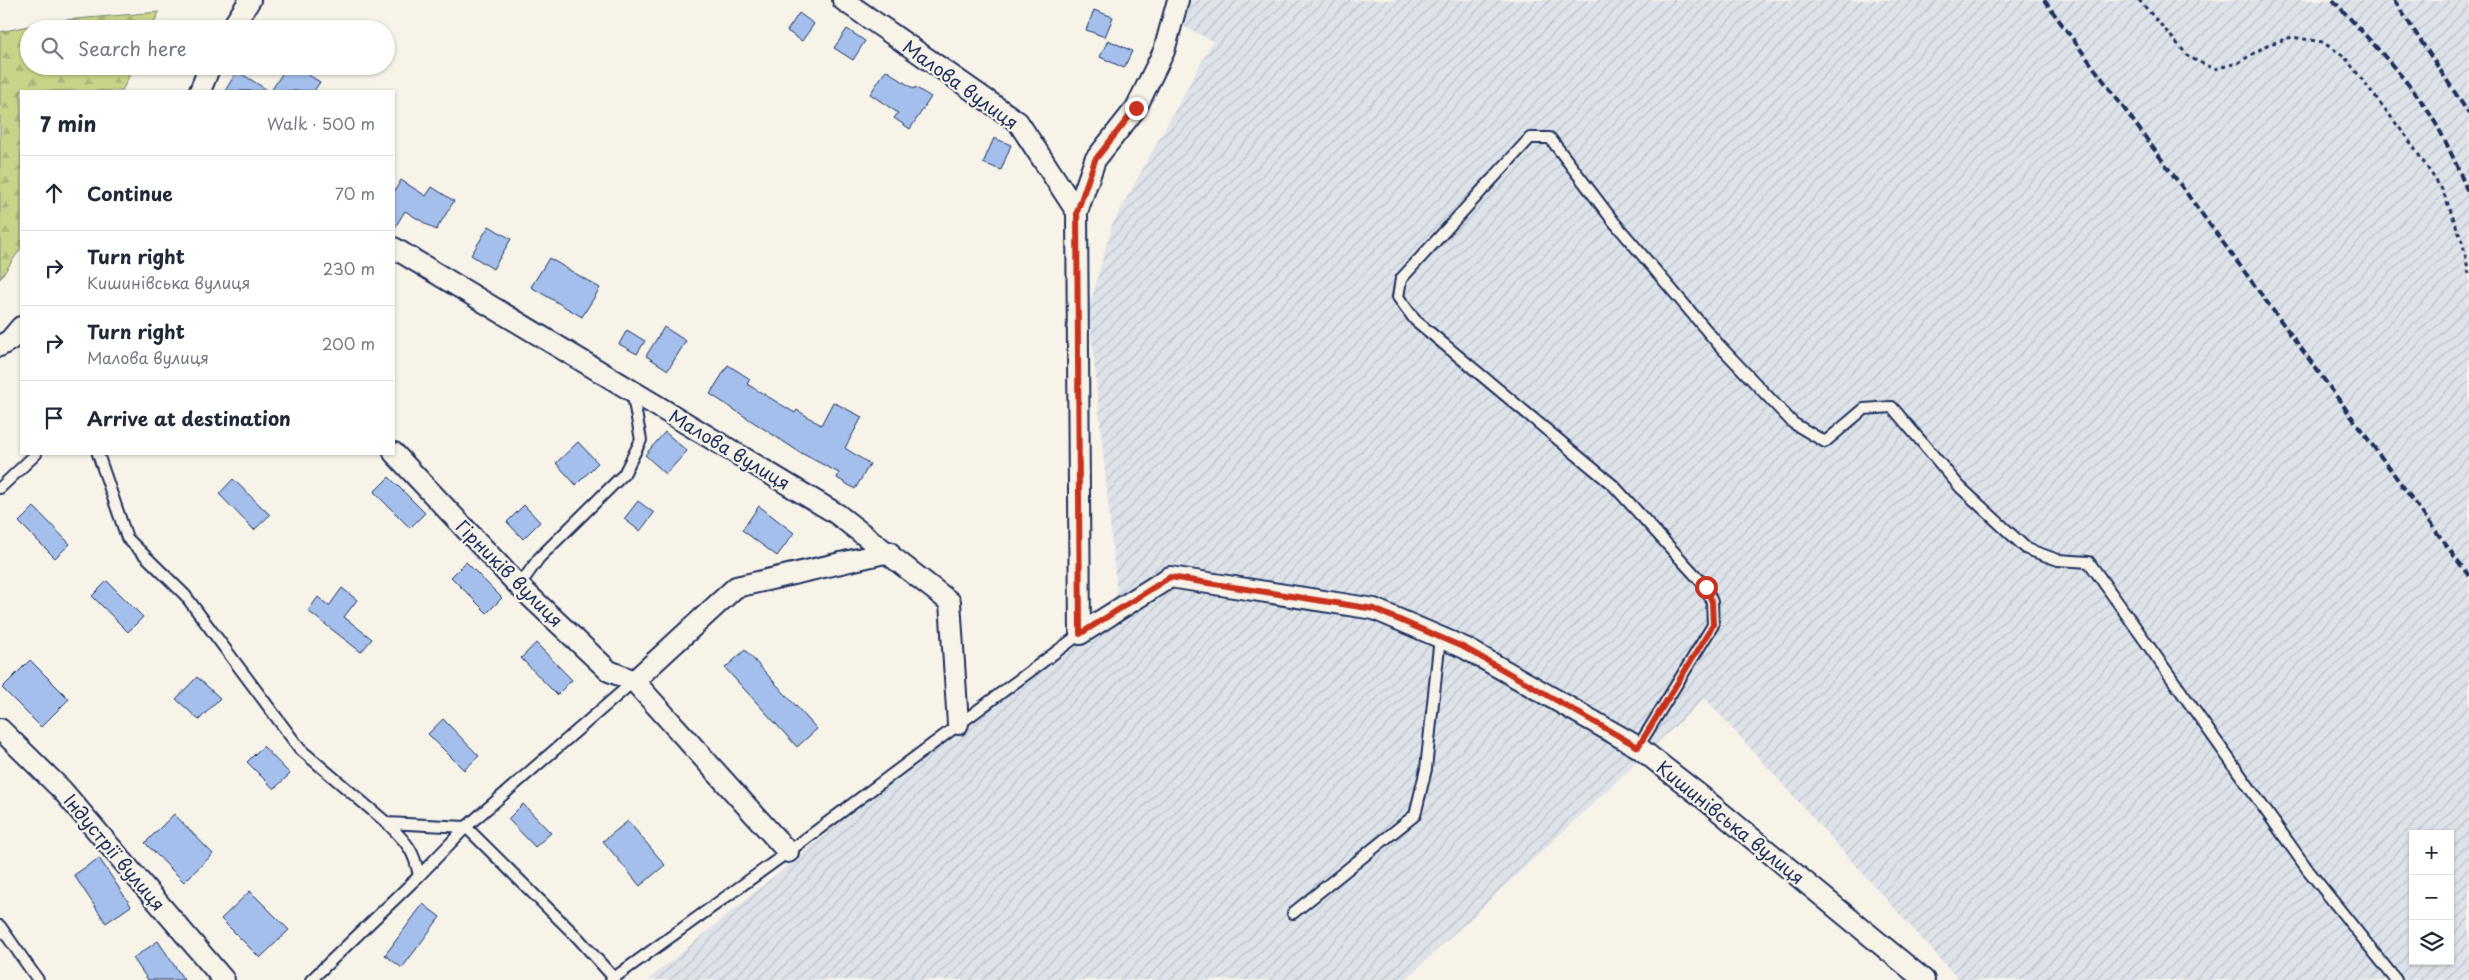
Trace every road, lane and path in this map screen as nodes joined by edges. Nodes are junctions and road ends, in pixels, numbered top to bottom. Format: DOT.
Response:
graph roads {
  1 [pos="250,0"];
  2 [pos="843,0"];
  3 [pos="1178,0"];
  4 [pos="2139,0"];
  5 [pos="236,20"];
  6 [pos="206,75"];
  7 [pos="200,90"];
  8 [pos="1077,212"];
  9 [pos="395,249"];
  10 [pos="2469,274"];
  11 [pos="20,328"];
  12 [pos="0,346"];
  13 [pos="632,389"];
  14 [pos="35,455"];
  15 [pos="98,455"];
  16 [pos="395,455"];
  17 [pos="0,488"];
  18 [pos="889,552"];
  19 [pos="519,586"];
  20 [pos="1080,634"];
  21 [pos="1440,637"];
  22 [pos="634,681"];
  23 [pos="958,724"];
  24 [pos="4,738"];
  25 [pos="1638,747"];
  26 [pos="388,823"];
  27 [pos="466,827"];
  28 [pos="788,852"];
  29 [pos="419,876"];
  30 [pos="1293,913"];
  31 [pos="0,926"];
  32 [pos="613,979"];
  33 [pos="38,980"];
  34 [pos="224,980"];
  35 [pos="311,980"];
  36 [pos="1924,980"];
  37 [pos="2396,980"];
  1 -- 5 [label="street"];
  2 -- 8 [label="street, Малова вулиця"];
  3 -- 8 [label="street"];
  4 -- 10 [label="path"];
  6 -- 7 [label="street"];
  8 -- 20 [label="street"];
  9 -- 13 [label="street, Малова вулиця"];
  11 -- 12 [label="street"];
  13 -- 18 [label="street, Малова вулиця"];
  13 -- 19 [label="lane"];
  14 -- 17 [label="lane"];
  15 -- 26 [label="lane"];
  16 -- 19 [label="street, Гірників вулиця"];
  18 -- 22 [label="street"];
  18 -- 23 [label="street, Малова вулиця"];
  19 -- 22 [label="street, Гірників вулиця"];
  20 -- 21 [label="street, Кишинівська вулиця"];
  20 -- 23 [label="lane"];
  21 -- 25 [label="street, Кишинівська вулиця"];
  21 -- 30 [label="lane"];
  22 -- 27 [label="lane"];
  22 -- 28 [label="street, Гірників вулиця"];
  23 -- 28 [label="lane"];
  24 -- 34 [label="street, Індустрії вулиця"];
  25 -- 36 [label="street, Кишинівська вулиця"];
  25 -- 37 [label="lane"];
  26 -- 27 [label="lane"];
  26 -- 29 [label="lane"];
  27 -- 29 [label="lane"];
  27 -- 32 [label="lane"];
  28 -- 32 [label="lane"];
  29 -- 35 [label="lane"];
  31 -- 33 [label="lane"];
}
